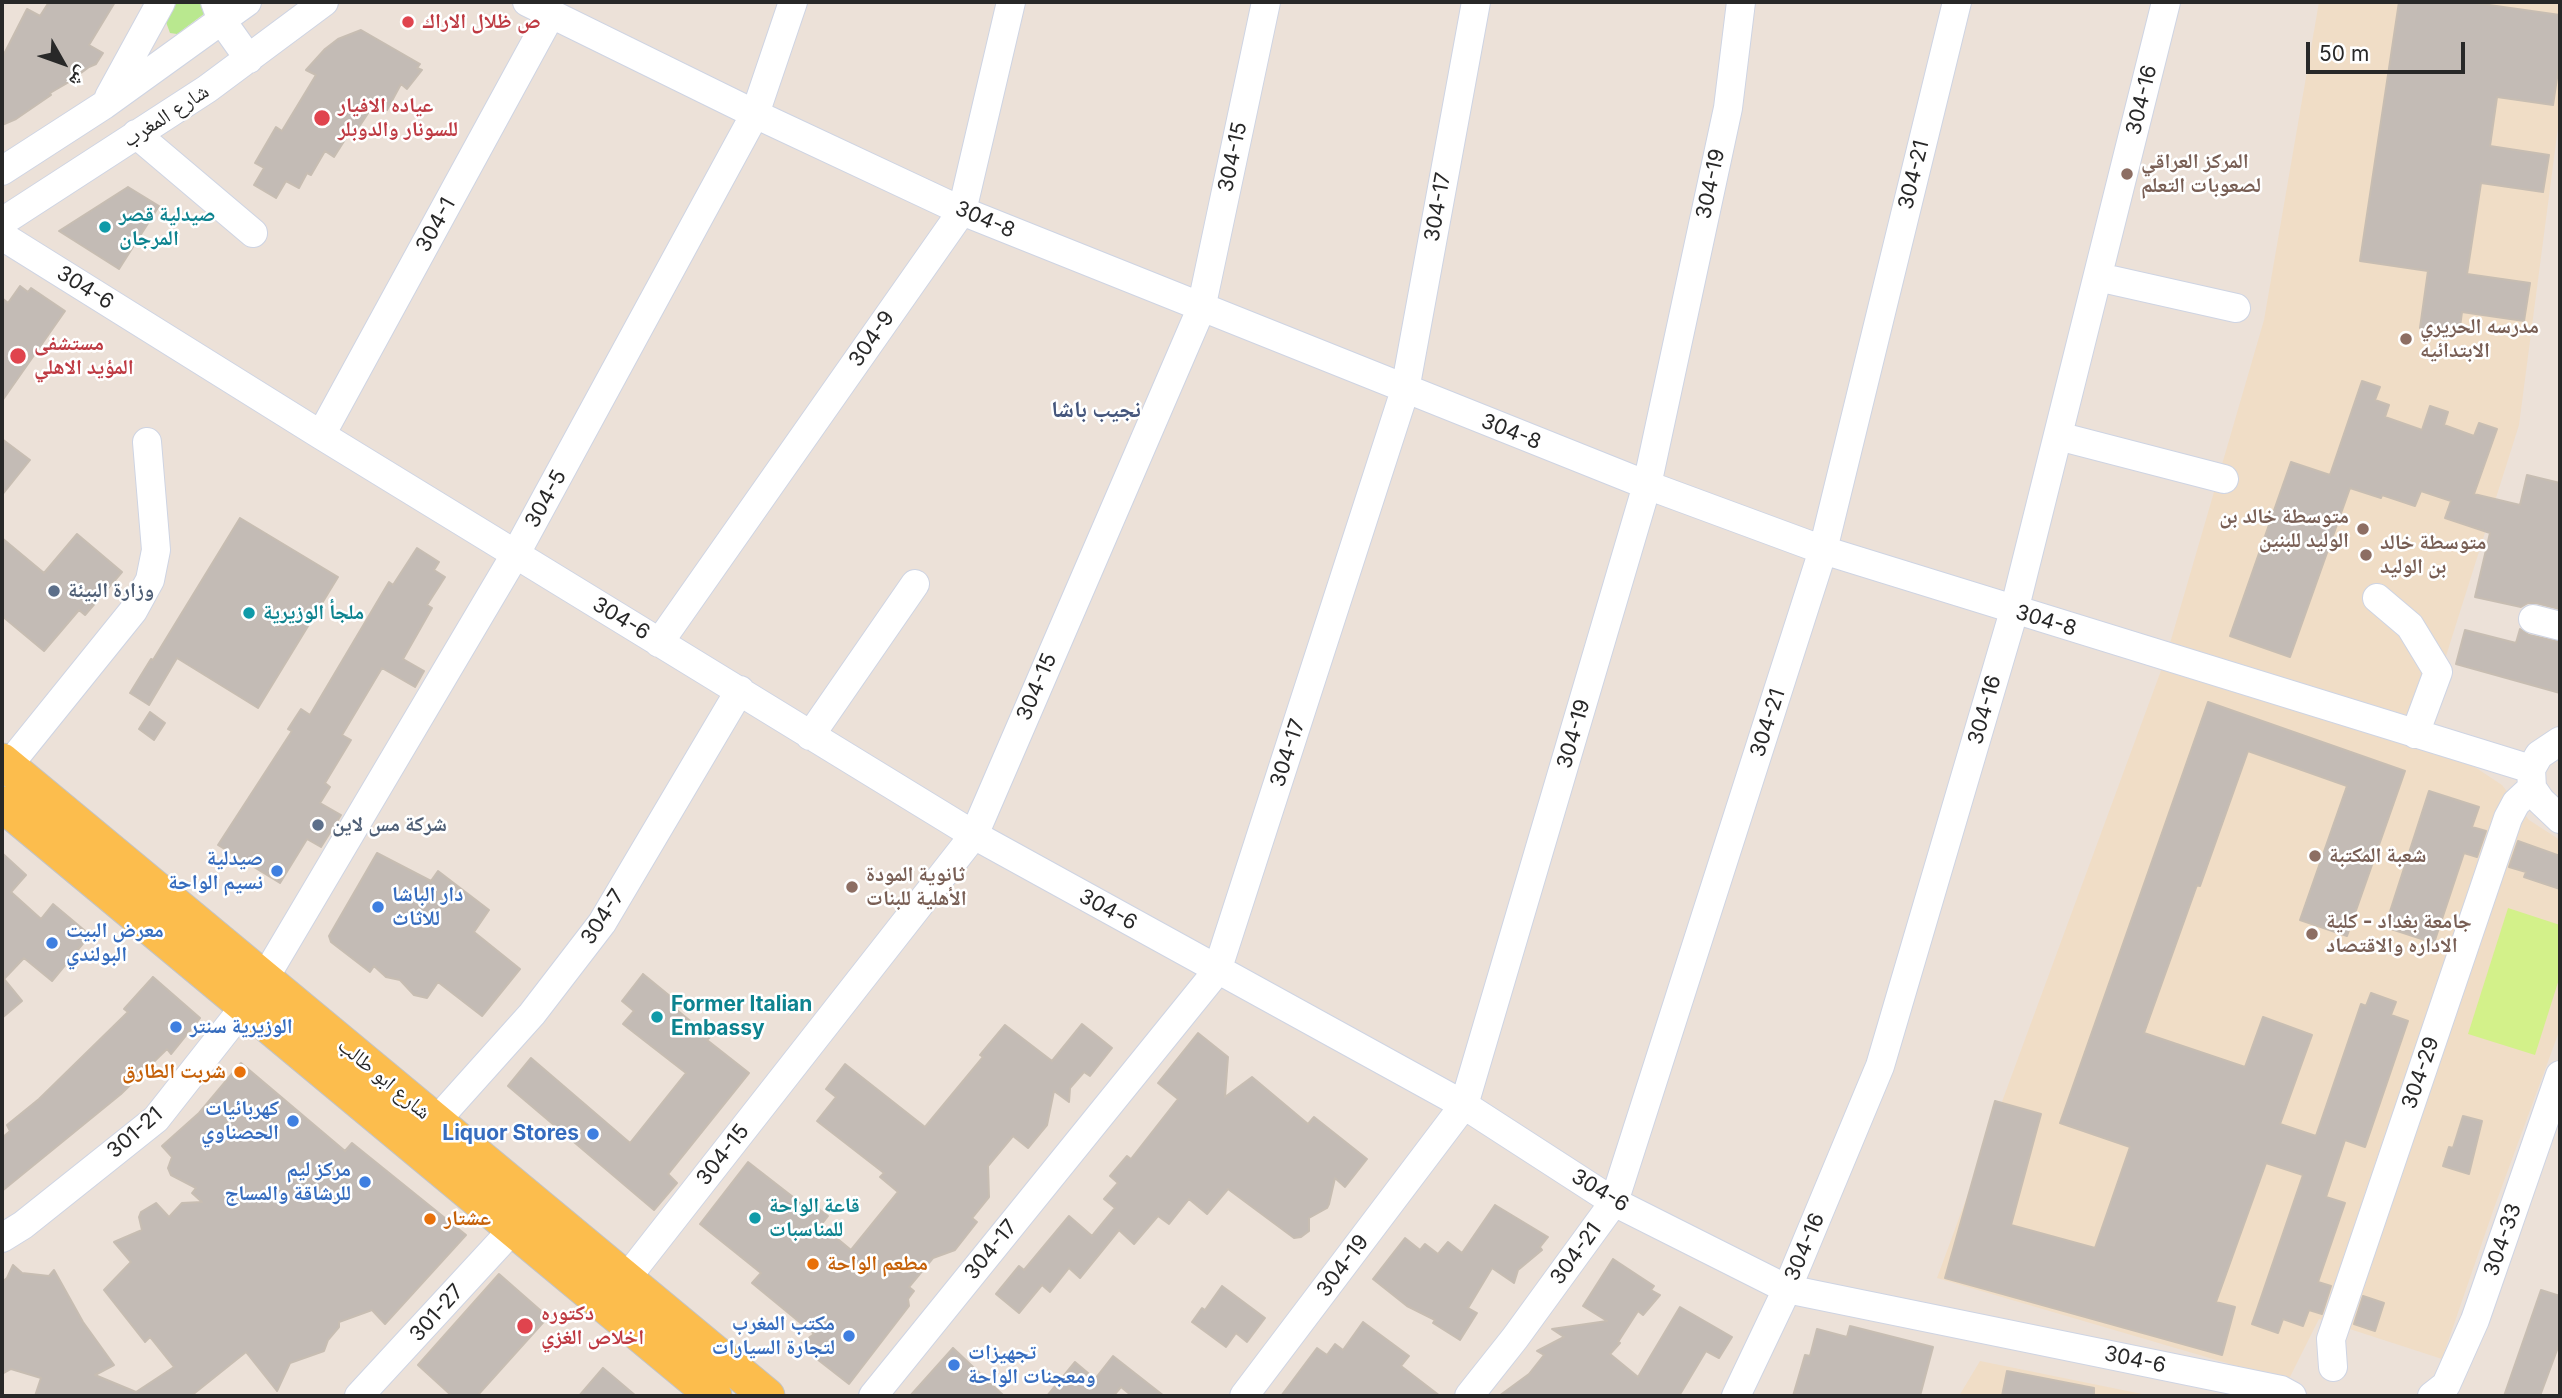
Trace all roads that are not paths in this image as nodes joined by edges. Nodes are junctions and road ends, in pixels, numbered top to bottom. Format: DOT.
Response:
graph roads {
  1 [pos="161,2"];
  2 [pos="247,2"];
  3 [pos="324,2"];
  4 [pos="793,2"];
  5 [pos="1010,2"];
  6 [pos="1266,2"];
  7 [pos="1476,2"];
  8 [pos="1741,2"];
  9 [pos="1956,2"];
  10 [pos="2166,2"];
  11 [pos="539,8"];
  12 [pos="218,11"];
  13 [pos="249,59"];
  14 [pos="104,105"];
  15 [pos="755,114"];
  16 [pos="136,135"];
  17 [pos="2,171"];
  18 [pos="962,211"];
  19 [pos="2,222"];
  20 [pos="253,233"];
  21 [pos="2,236"];
  22 [pos="2098,277"];
  23 [pos="1201,309"];
  24 [pos="2236,309"];
  25 [pos="1405,390"];
  26 [pos="321,435"];
  27 [pos="2058,436"];
  28 [pos="147,442"];
  29 [pos="2224,479"];
  30 [pos="1647,485"];
  31 [pos="1823,550"];
  32 [pos="515,555"];
  33 [pos="915,584"];
  34 [pos="2377,598"];
  35 [pos="2014,611"];
  36 [pos="2533,619"];
  37 [pos="2560,626"];
  38 [pos="659,643"];
  39 [pos="740,690"];
  40 [pos="2415,734"];
  41 [pos="810,736"];
  42 [pos="2560,741"];
  43 [pos="5,763"];
  44 [pos="2532,779"];
  45 [pos="2,804"];
  46 [pos="2560,819"];
  47 [pos="974,835"];
  48 [pos="1217,971"];
  49 [pos="254,992"];
  50 [pos="2560,1075"];
  51 [pos="1464,1105"];
  52 [pos="436,1121"];
  53 [pos="1614,1202"];
  54 [pos="514,1228"];
  55 [pos="2,1238"];
  56 [pos="625,1280"];
  57 [pos="1787,1289"];
  58 [pos="2333,1367"];
  59 [pos="370,1393"];
  60 [pos="714,1396"];
  61 [pos="767,1396"];
  62 [pos="873,1396"];
  63 [pos="1244,1396"];
  64 [pos="1469,1396"];
  65 [pos="1736,1396"];
  66 [pos="2292,1396"];
  67 [pos="2432,1396"];
  1 -- 14 [label="street"];
  2 -- 12 [label="street, شارع المغرب"];
  3 -- 13 [label="street, شارع المغرب"];
  4 -- 15 [label="street, 304-5"];
  5 -- 18 [label="street, 304-9"];
  6 -- 23 [label="street, 304-15"];
  7 -- 25 [label="street, 304-17"];
  8 -- 30 [label="street, 304-19"];
  9 -- 31 [label="street, 304-21"];
  10 -- 22 [label="street, 304-16"];
  11 -- 15 [label="street, 304-8"];
  11 -- 26 [label="street, 304-1"];
  12 -- 13 [label="street"];
  12 -- 14 [label="street, شارع المغرب"];
  13 -- 16 [label="street, شارع المغرب"];
  14 -- 17 [label="street, شارع المغرب"];
  15 -- 18 [label="street, 304-8"];
  15 -- 32 [label="street, 304-5"];
  16 -- 19 [label="street, شارع المغرب"];
  16 -- 20 [label="street"];
  18 -- 23 [label="street, 304-8"];
  18 -- 38 [label="street, 304-9"];
  21 -- 26 [label="street, 304-6"];
  22 -- 24 [label="street"];
  22 -- 27 [label="street, 304-16"];
  23 -- 25 [label="street, 304-8"];
  23 -- 47 [label="street, 304-15"];
  25 -- 30 [label="street, 304-8"];
  25 -- 48 [label="street, 304-17"];
  26 -- 32 [label="street, 304-6"];
  27 -- 29 [label="street"];
  27 -- 35 [label="street, 304-16"];
  28 -- 43 [label="street"];
  30 -- 31 [label="street, 304-8"];
  30 -- 51 [label="street, 304-19"];
  31 -- 35 [label="street, 304-8"];
  31 -- 53 [label="street, 304-21"];
  32 -- 38 [label="street, 304-6"];
  32 -- 49 [label="street, 304-5"];
  33 -- 41 [label="street"];
  34 -- 40 [label="street"];
  35 -- 40 [label="street, 304-8"];
  35 -- 57 [label="street, 304-16"];
  36 -- 37 [label="street"];
  38 -- 39 [label="street, 304-6"];
  39 -- 41 [label="street, 304-6"];
  39 -- 52 [label="street, 304-7"];
  40 -- 44 [label="street, 304-8"];
  41 -- 47 [label="street, 304-6"];
  42 -- 44 [label="street"];
  43 -- 49 [label="main road, شارع ابو طالب"];
  44 -- 46 [label="street"];
  44 -- 58 [label="street, 304-29"];
  45 -- 49 [label="main road, شارع ابو طالب"];
  47 -- 48 [label="street, 304-6"];
  47 -- 56 [label="street, 304-15"];
  48 -- 51 [label="street, 304-6"];
  48 -- 62 [label="street, 304-17"];
  49 -- 52 [label="main road, شارع ابو طالب"];
  49 -- 54 [label="main road, شارع ابو طالب"];
  49 -- 55 [label="street, 301-21"];
  50 -- 67 [label="street, 304-33"];
  51 -- 53 [label="street, 304-6"];
  51 -- 63 [label="street, 304-19"];
  52 -- 56 [label="main road, شارع ابو طالب"];
  53 -- 57 [label="street, 304-6"];
  53 -- 64 [label="street, 304-21"];
  54 -- 59 [label="street, 301-27"];
  54 -- 60 [label="main road, شارع ابو طالب"];
  56 -- 61 [label="main road, شارع ابو طالب"];
  57 -- 65 [label="street, 304-16"];
  57 -- 66 [label="street, 304-6"];
}
